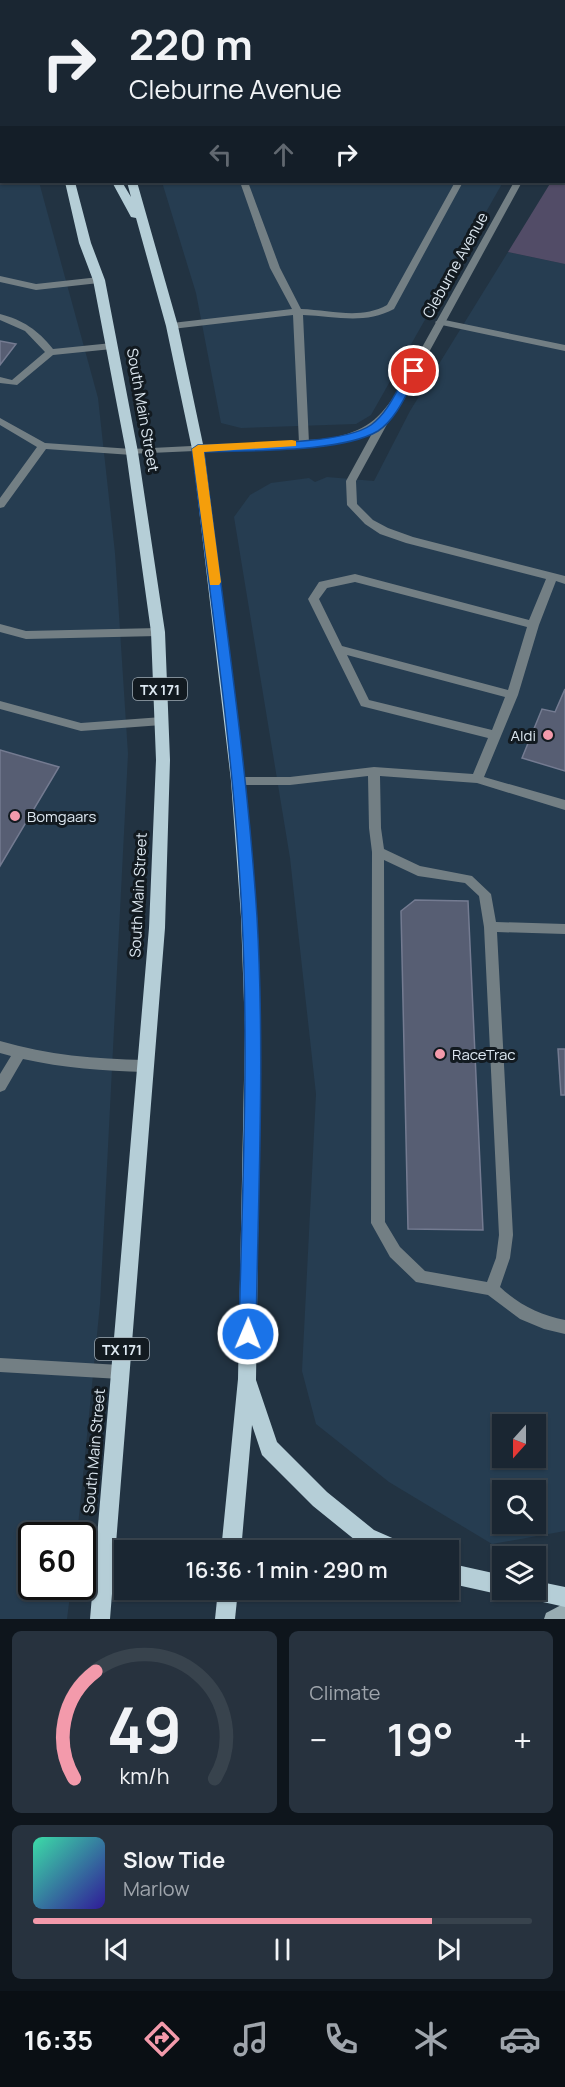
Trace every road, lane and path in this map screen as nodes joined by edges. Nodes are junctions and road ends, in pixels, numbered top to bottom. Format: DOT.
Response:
graph roads {
  1 [pos="70,183"];
  2 [pos="118,183"];
  3 [pos="132,183"];
  4 [pos="244,183"];
  5 [pos="458,183"];
  6 [pos="517,183"];
  7 [pos="148,238"];
  8 [pos="0,279"];
  9 [pos="99,280"];
  10 [pos="298,312"];
  11 [pos="0,317"];
  12 [pos="440,322"];
  13 [pos="172,326"];
  14 [pos="112,346"];
  15 [pos="565,348"];
  16 [pos="50,352"];
  17 [pos="0,380"];
  18 [pos="387,417"];
  19 [pos="0,421"];
  20 [pos="304,443"];
  21 [pos="43,446"];
  22 [pos="198,449"];
  23 [pos="132,452"];
  24 [pos="0,505"];
  25 [pos="559,578"];
  26 [pos="533,625"];
  27 [pos="0,628"];
  28 [pos="158,632"];
  29 [pos="339,649"];
  30 [pos="512,695"];
  31 [pos="0,705"];
  32 [pos="162,721"];
  33 [pos="495,735"];
  34 [pos="374,771"];
  35 [pos="477,779"];
  36 [pos="238,781"];
  37 [pos="565,805"];
  38 [pos="378,852"];
  39 [pos="490,927"];
  40 [pos="565,929"];
  41 [pos="0,1047"];
  42 [pos="19,1053"];
  43 [pos="145,1066"];
  44 [pos="0,1086"];
  45 [pos="492,1288"];
  46 [pos="565,1327"];
  47 [pos="0,1365"];
  48 [pos="120,1372"];
  49 [pos="247,1379"];
  50 [pos="232,1540"];
  51 [pos="374,1540"];
  52 [pos="459,1576"];
  53 [pos="492,1583"];
  54 [pos="546,1593"];
  55 [pos="565,1597"];
  56 [pos="227,1600"];
  57 [pos="565,1611"];
  58 [pos="100,1619"];
  59 [pos="225,1619"];
  60 [pos="552,1619"];
  1 -- 9 [label="main road, South Main Street / TX 171"];
  2 -- 7 [label="main road"];
  3 -- 7 [label="main road"];
  4 -- 10 [label="street"];
  5 -- 10 [label="street"];
  6 -- 12 [label="street, Cleburne Avenue"];
  7 -- 13 [label="main road"];
  8 -- 9 [label="street"];
  9 -- 14 [label="main road, South Main Street / TX 171"];
  10 -- 13 [label="street"];
  10 -- 20 [label="street"];
  11 -- 16 [label="street"];
  12 -- 15 [label="street"];
  12 -- 18 [label="street, Cleburne Avenue"];
  13 -- 22 [label="main road"];
  14 -- 16 [label="street"];
  14 -- 23 [label="main road, South Main Street / TX 171"];
  16 -- 17 [label="street"];
  18 -- 20 [label="street, Cleburne Avenue"];
  18 -- 25 [label="street"];
  19 -- 21 [label="street"];
  20 -- 22 [label="street, Cleburne Avenue"];
  21 -- 23 [label="street, Cleburne Avenue"];
  21 -- 24 [label="street"];
  22 -- 23 [label="street, Cleburne Avenue"];
  22 -- 36 [label="main road"];
  23 -- 28 [label="main road, South Main Street / TX 171"];
  25 -- 26 [label="street"];
  26 -- 29 [label="street"];
  26 -- 30 [label="street"];
  27 -- 28 [label="street"];
  28 -- 32 [label="main road, South Main Street / TX 171"];
  29 -- 30 [label="street"];
  29 -- 33 [label="street"];
  30 -- 33 [label="street"];
  31 -- 32 [label="street"];
  32 -- 43 [label="main road, South Main Street / TX 171"];
  33 -- 35 [label="street"];
  34 -- 35 [label="street"];
  34 -- 36 [label="street"];
  34 -- 38 [label="street"];
  35 -- 37 [label="street"];
  36 -- 49 [label="main road"];
  38 -- 39 [label="street"];
  38 -- 45 [label="street"];
  39 -- 40 [label="street"];
  39 -- 45 [label="street"];
  41 -- 42 [label="street"];
  42 -- 43 [label="street"];
  42 -- 44 [label="street"];
  43 -- 48 [label="main road, South Main Street / TX 171"];
  45 -- 46 [label="street"];
  47 -- 48 [label="street"];
  48 -- 58 [label="main road, South Main Street / TX 171"];
  49 -- 50 [label="main road"];
  49 -- 51 [label="main road"];
  52 -- 53 [label="main road"];
  54 -- 55 [label="main road"];
  56 -- 59 [label="main road"];
  57 -- 60 [label="main road"];
}
